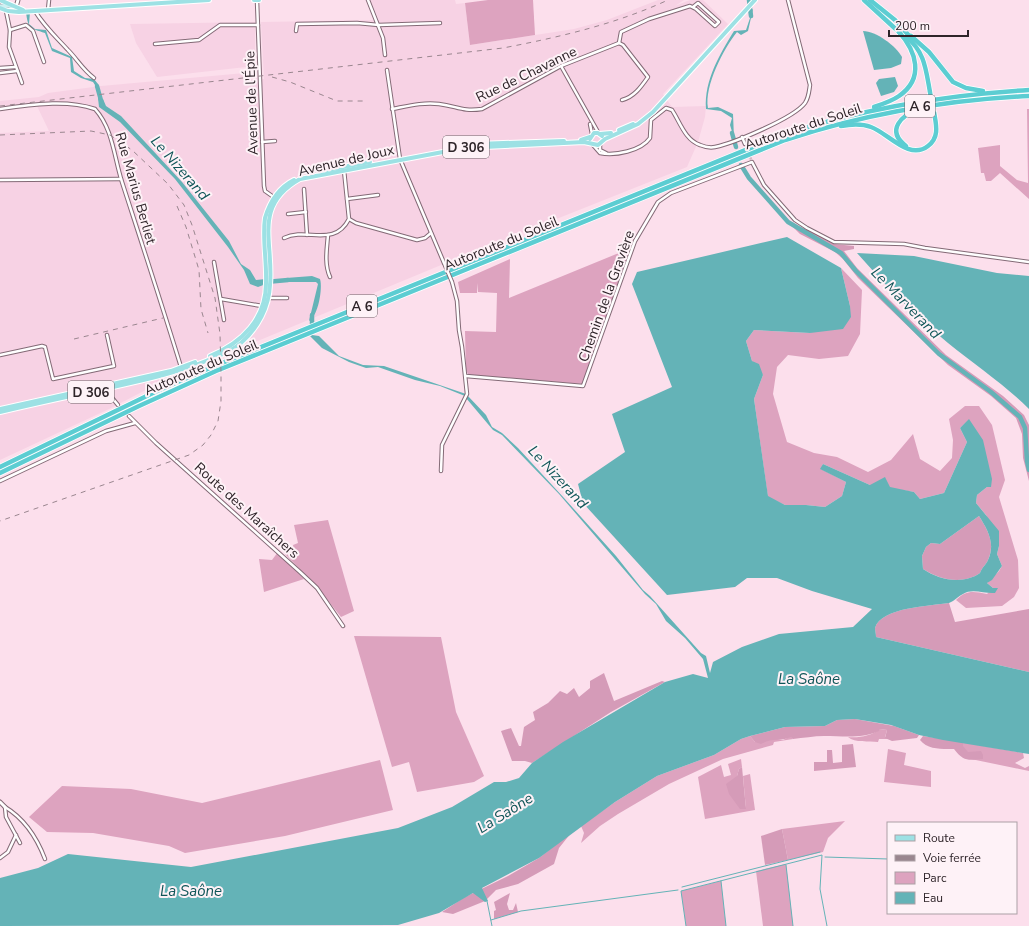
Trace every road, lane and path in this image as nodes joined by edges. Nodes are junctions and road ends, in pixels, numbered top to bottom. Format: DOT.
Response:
graph roads {
  1 [pos="0,0"];
  2 [pos="18,0"];
  3 [pos="49,0"];
  4 [pos="209,0"];
  5 [pos="257,0"];
  6 [pos="368,0"];
  7 [pos="759,0"];
  8 [pos="788,0"];
  9 [pos="864,0"];
  10 [pos="870,0"];
  11 [pos="754,2"];
  12 [pos="14,7"];
  13 [pos="693,7"];
  14 [pos="2,9"];
  15 [pos="30,10"];
  16 [pos="48,10"];
  17 [pos="440,23"];
  18 [pos="258,25"];
  19 [pos="379,26"];
  20 [pos="10,30"];
  21 [pos="296,31"];
  22 [pos="899,32"];
  23 [pos="908,34"];
  24 [pos="619,43"];
  25 [pos="155,44"];
  26 [pos="385,54"];
  27 [pos="44,62"];
  28 [pos="561,66"];
  29 [pos="15,67"];
  30 [pos="0,68"];
  31 [pos="388,70"];
  32 [pos="17,71"];
  33 [pos="0,72"];
  34 [pos="94,78"];
  35 [pos="22,83"];
  36 [pos="1029,90"];
  37 [pos="930,92"];
  38 [pos="992,92"];
  39 [pos="670,93"];
  40 [pos="1029,96"];
  41 [pos="622,100"];
  42 [pos="934,104"];
  43 [pos="0,109"];
  44 [pos="392,109"];
  45 [pos="934,112"];
  46 [pos="852,114"];
  47 [pos="590,121"];
  48 [pos="814,131"];
  49 [pos="599,134"];
  50 [pos="591,135"];
  51 [pos="742,137"];
  52 [pos="276,141"];
  53 [pos="262,142"];
  54 [pos="601,142"];
  55 [pos="592,144"];
  56 [pos="745,144"];
  57 [pos="606,154"];
  58 [pos="399,158"];
  59 [pos="343,168"];
  60 [pos="121,179"];
  61 [pos="0,180"];
  62 [pos="304,189"];
  63 [pos="378,195"];
  64 [pos="275,198"];
  65 [pos="347,199"];
  66 [pos="306,212"];
  67 [pos="288,214"];
  68 [pos="349,219"];
  69 [pos="430,233"];
  70 [pos="307,235"];
  71 [pos="328,235"];
  72 [pos="284,238"];
  73 [pos="214,262"];
  74 [pos="1029,262"];
  75 [pos="330,276"];
  76 [pos="266,298"];
  77 [pos="287,298"];
  78 [pos="221,300"];
  79 [pos="264,307"];
  80 [pos="224,320"];
  81 [pos="107,335"];
  82 [pos="0,355"];
  83 [pos="182,368"];
  84 [pos="466,376"];
  85 [pos="104,387"];
  86 [pos="118,405"];
  87 [pos="0,409"];
  88 [pos="0,412"];
  89 [pos="129,416"];
  90 [pos="136,423"];
  91 [pos="0,467"];
  92 [pos="441,471"];
  93 [pos="0,473"];
  94 [pos="0,481"];
  95 [pos="343,626"];
  96 [pos="0,802"];
  97 [pos="5,808"];
  98 [pos="16,835"];
  99 [pos="20,843"];
  100 [pos="0,858"];
  101 [pos="45,859"];
  1 -- 12 [label="main road"];
  2 -- 12 [label="street"];
  3 -- 16 [label="street"];
  4 -- 16 [label="main road"];
  5 -- 18 [label="street, Avenue de l'Épie"];
  6 -- 19 [label="street"];
  7 -- 11 [label="main road"];
  8 -- 51 [label="street"];
  9 -- 22 [label="highway"];
  10 -- 23 [label="highway"];
  11 -- 39 [label="main road"];
  12 -- 14 [label="main road"];
  12 -- 14 [label="street"];
  12 -- 15 [label="main road"];
  13 -- 13 [label="street"];
  13 -- 24 [label="street"];
  14 -- 15 [label="main road"];
  14 -- 20 [label="street"];
  15 -- 16 [label="main road"];
  15 -- 34 [label="street"];
  17 -- 19 [label="street"];
  18 -- 25 [label="street"];
  18 -- 53 [label="street, Avenue de l'Épie"];
  19 -- 21 [label="street"];
  19 -- 26 [label="street"];
  20 -- 27 [label="street"];
  20 -- 29 [label="street"];
  22 -- 37 [label="highway"];
  22 -- 46 [label="highway"];
  23 -- 37 [label="highway"];
  23 -- 38 [label="highway"];
  24 -- 28 [label="street, Rue de Chavanne"];
  24 -- 41 [label="street"];
  28 -- 44 [label="street, Rue de Chavanne"];
  28 -- 47 [label="street"];
  29 -- 30 [label="street"];
  29 -- 32 [label="street"];
  31 -- 44 [label="street"];
  32 -- 33 [label="street"];
  32 -- 35 [label="street"];
  36 -- 38 [label="highway, Autoroute du Soleil / A 6"];
  37 -- 45 [label="highway, bridge"];
  38 -- 46 [label="highway, Autoroute du Soleil / A 6"];
  39 -- 49 [label="main road"];
  39 -- 54 [label="main road"];
  40 -- 42 [label="highway, Autoroute du Soleil / A 6"];
  42 -- 45 [label="highway"];
  42 -- 48 [label="highway, Autoroute du Soleil / A 6"];
  43 -- 60 [label="street, Rue Marius Berliet"];
  44 -- 58 [label="street"];
  45 -- 48 [label="highway"];
  46 -- 91 [label="highway, Autoroute du Soleil / A 6"];
  47 -- 49 [label="street"];
  47 -- 50 [label="street"];
  48 -- 93 [label="highway, Autoroute du Soleil / A 6"];
  49 -- 50 [label="main road, Avenue de Joux"];
  49 -- 54 [label="main road"];
  50 -- 55 [label="main road"];
  50 -- 58 [label="main road, Avenue de Joux / D 306"];
  51 -- 56 [label="street"];
  51 -- 57 [label="street"];
  52 -- 53 [label="street"];
  53 -- 64 [label="street, Avenue de l'Épie"];
  54 -- 55 [label="main road, Avenue de Joux"];
  54 -- 57 [label="street"];
  55 -- 57 [label="street"];
  55 -- 58 [label="main road, Avenue de Joux / D 306"];
  58 -- 59 [label="main road, Avenue de Joux / D 306"];
  58 -- 69 [label="street"];
  59 -- 64 [label="main road, Avenue de Joux / D 306"];
  59 -- 65 [label="street"];
  60 -- 61 [label="street"];
  60 -- 83 [label="street, Rue Marius Berliet"];
  62 -- 66 [label="street"];
  63 -- 65 [label="street"];
  64 -- 76 [label="main road, Avenue de Joux / D 306"];
  65 -- 68 [label="street"];
  66 -- 67 [label="street"];
  66 -- 70 [label="street"];
  68 -- 69 [label="street"];
  68 -- 71 [label="street"];
  69 -- 84 [label="street, bridge"];
  70 -- 71 [label="street"];
  70 -- 72 [label="street"];
  71 -- 75 [label="street"];
  73 -- 78 [label="street"];
  74 -- 84 [label="street, Chemin de la Gravière"];
  76 -- 77 [label="street"];
  76 -- 79 [label="main road, Avenue de Joux / D 306"];
  78 -- 79 [label="street"];
  78 -- 80 [label="street"];
  79 -- 83 [label="main road, Avenue de Joux / D 306"];
  81 -- 82 [label="street"];
  83 -- 85 [label="main road, Avenue de Joux / D 306"];
  84 -- 92 [label="street"];
  85 -- 86 [label="street"];
  85 -- 87 [label="main road, Avenue de Joux / D 306"];
  85 -- 88 [label="main road, Avenue de Joux / D 306"];
  89 -- 90 [label="street, Route des Maraîchers"];
  90 -- 94 [label="street"];
  90 -- 95 [label="street, Route des Maraîchers"];
  96 -- 97 [label="street"];
  97 -- 98 [label="street"];
  97 -- 101 [label="street"];
  98 -- 99 [label="street"];
  98 -- 100 [label="street"];
}
